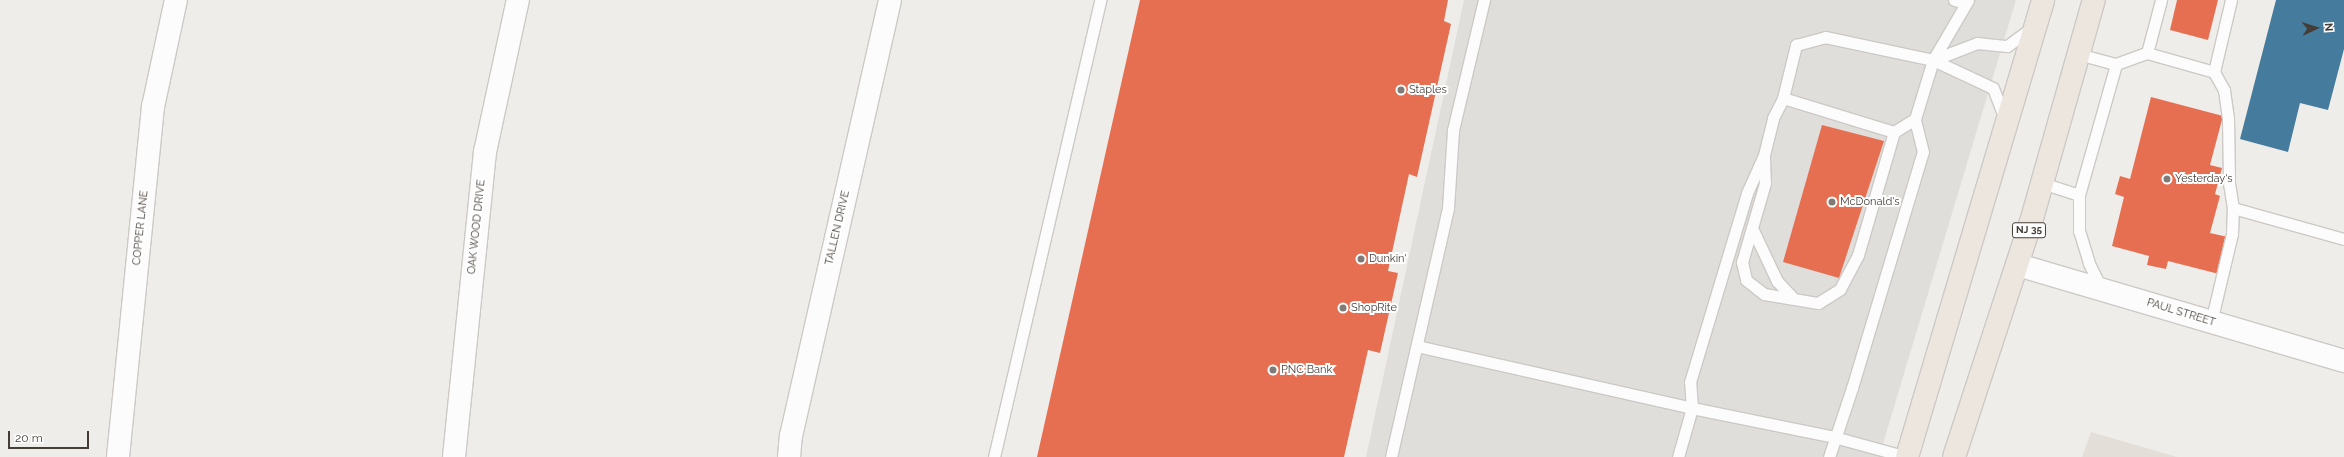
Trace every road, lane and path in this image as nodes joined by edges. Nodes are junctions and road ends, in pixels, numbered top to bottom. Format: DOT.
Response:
graph roads {
  1 [pos="176,0"];
  2 [pos="518,0"];
  3 [pos="890,0"];
  4 [pos="1100,0"];
  5 [pos="1484,0"];
  6 [pos="1954,0"];
  7 [pos="2043,0"];
  8 [pos="2094,0"];
  9 [pos="2160,0"];
  10 [pos="2231,0"];
  11 [pos="1967,1"];
  12 [pos="2036,25"];
  13 [pos="2146,53"];
  14 [pos="2078,54"];
  15 [pos="1933,60"];
  16 [pos="2116,64"];
  17 [pos="2214,72"];
  18 [pos="1783,98"];
  19 [pos="1915,119"];
  20 [pos="2007,125"];
  21 [pos="1894,132"];
  22 [pos="1764,155"];
  23 [pos="2042,183"];
  24 [pos="2079,195"];
  25 [pos="2233,208"];
  26 [pos="1752,228"];
  27 [pos="2344,239"];
  28 [pos="2018,265"];
  29 [pos="2102,290"];
  30 [pos="1793,298"];
  31 [pos="2212,322"];
  32 [pos="1417,346"];
  33 [pos="2344,361"];
  34 [pos="1692,408"];
  35 [pos="1834,437"];
  36 [pos="118,457"];
  37 [pos="454,457"];
  38 [pos="789,457"];
  39 [pos="994,457"];
  40 [pos="1391,457"];
  41 [pos="1678,457"];
  42 [pos="1829,457"];
  43 [pos="1907,457"];
  44 [pos="1954,457"];
  1 -- 36 [label="street, COPPER LANE"];
  2 -- 37 [label="street, OAK WOOD DRIVE"];
  3 -- 38 [label="street, TALLEN DRIVE"];
  4 -- 39 [label="lane"];
  5 -- 32 [label="lane"];
  6 -- 11 [label="lane"];
  7 -- 12 [label="highway"];
  8 -- 14 [label="highway, NJ 35"];
  9 -- 13 [label="lane"];
  10 -- 17 [label="lane"];
  11 -- 15 [label="lane"];
  12 -- 15 [label="lane"];
  12 -- 20 [label="highway"];
  13 -- 16 [label="lane"];
  13 -- 17 [label="lane"];
  14 -- 16 [label="lane"];
  14 -- 23 [label="highway, NJ 35"];
  15 -- 18 [label="lane"];
  15 -- 19 [label="lane"];
  15 -- 20 [label="lane"];
  16 -- 24 [label="lane"];
  17 -- 25 [label="lane"];
  18 -- 21 [label="lane"];
  18 -- 22 [label="lane"];
  19 -- 21 [label="lane"];
  19 -- 35 [label="lane"];
  20 -- 43 [label="highway"];
  21 -- 30 [label="lane"];
  22 -- 26 [label="lane"];
  22 -- 34 [label="lane"];
  23 -- 24 [label="lane"];
  23 -- 28 [label="highway, NJ 35"];
  24 -- 29 [label="lane"];
  25 -- 27 [label="lane"];
  25 -- 31 [label="lane"];
  26 -- 30 [label="lane"];
  26 -- 30 [label="lane"];
  28 -- 29 [label="street, PAUL STREET"];
  28 -- 44 [label="highway, NJ 35"];
  29 -- 31 [label="street, PAUL STREET"];
  31 -- 33 [label="street, PAUL STREET"];
  32 -- 34 [label="lane"];
  32 -- 40 [label="lane"];
  34 -- 35 [label="lane"];
  34 -- 41 [label="lane"];
  35 -- 42 [label="lane"];
  35 -- 43 [label="lane"];
}
